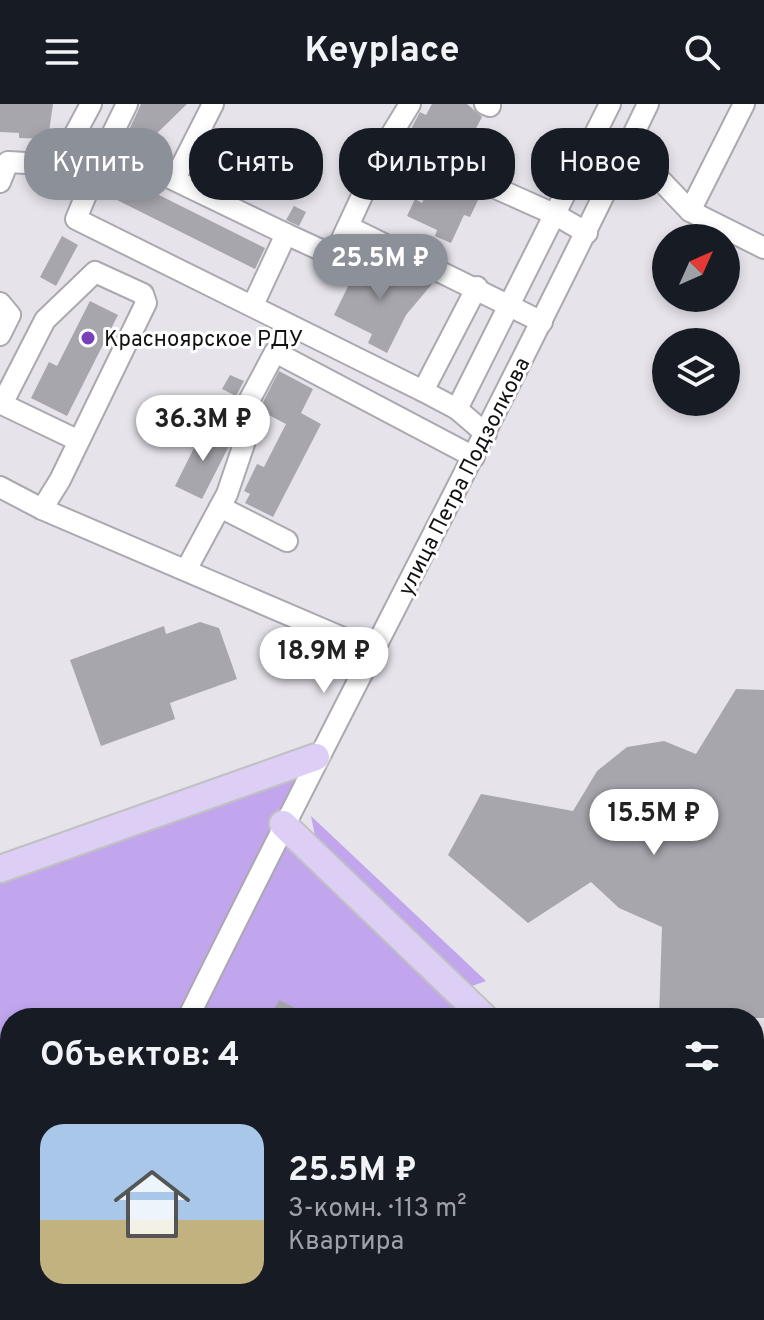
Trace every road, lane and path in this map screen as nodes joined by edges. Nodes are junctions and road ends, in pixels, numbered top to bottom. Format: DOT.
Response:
graph roads {
  1 [pos="91,104"];
  2 [pos="127,104"];
  3 [pos="213,104"];
  4 [pos="410,104"];
  5 [pos="610,104"];
  6 [pos="648,104"];
  7 [pos="744,104"];
  8 [pos="78,128"];
  9 [pos="115,128"];
  10 [pos="395,128"];
  11 [pos="637,128"];
  12 [pos="24,163"];
  13 [pos="175,179"];
  14 [pos="0,182"];
  15 [pos="669,189"];
  16 [pos="515,197"];
  17 [pos="84,200"];
  18 [pos="361,200"];
  19 [pos="603,200"];
  20 [pos="690,211"];
  21 [pos="556,215"];
  22 [pos="349,227"];
  23 [pos="587,233"];
  24 [pos="286,234"];
  25 [pos="764,248"];
  26 [pos="477,287"];
  27 [pos="0,303"];
  28 [pos="510,304"];
  29 [pos="253,305"];
  30 [pos="542,322"];
  31 [pos="0,335"];
  32 [pos="423,391"];
  33 [pos="1,404"];
  34 [pos="457,409"];
  35 [pos="486,434"];
  36 [pos="77,440"];
  37 [pos="474,457"];
  38 [pos="0,487"];
  39 [pos="220,507"];
  40 [pos="42,509"];
  41 [pos="287,541"];
  42 [pos="186,570"];
  43 [pos="371,650"];
  44 [pos="316,757"];
  45 [pos="283,824"];
  46 [pos="0,869"];
  47 [pos="193,1008"];
  48 [pos="475,1008"];
  1 -- 8 [label="street"];
  2 -- 9 [label="street"];
  3 -- 13 [label="street"];
  4 -- 10 [label="street"];
  5 -- 21 [label="street"];
  6 -- 11 [label="street, улица Петра Подзолкова"];
  7 -- 20 [label="street"];
  12 -- 14 [label="street"];
  13 -- 24 [label="street"];
  15 -- 20 [label="street"];
  16 -- 21 [label="street"];
  17 -- 29 [label="street"];
  18 -- 22 [label="street"];
  19 -- 23 [label="street, улица Петра Подзолкова"];
  20 -- 25 [label="street"];
  21 -- 23 [label="street"];
  21 -- 28 [label="street"];
  22 -- 24 [label="street"];
  22 -- 26 [label="street"];
  23 -- 30 [label="street, улица Петра Подзолкова"];
  24 -- 29 [label="street"];
  26 -- 28 [label="street"];
  26 -- 32 [label="street"];
  27 -- 31 [label="street"];
  28 -- 30 [label="street"];
  28 -- 34 [label="street"];
  29 -- 32 [label="street"];
  30 -- 35 [label="street, улица Петра Подзолкова"];
  32 -- 34 [label="street"];
  33 -- 36 [label="street"];
  33 -- 36 [label="street"];
  34 -- 35 [label="street"];
  35 -- 37 [label="street, улица Петра Подзолкова"];
  36 -- 40 [label="street"];
  37 -- 39 [label="street"];
  37 -- 43 [label="street, улица Петра Подзолкова"];
  38 -- 40 [label="street"];
  39 -- 41 [label="street"];
  39 -- 42 [label="street"];
  40 -- 42 [label="street"];
  42 -- 43 [label="street"];
  43 -- 44 [label="street, улица Петра Подзолкова"];
  44 -- 45 [label="street, улица Петра Подзолкова"];
  44 -- 46 [label="main road"];
  45 -- 47 [label="street, улица Петра Подзолкова"];
  45 -- 48 [label="main road"];
}
